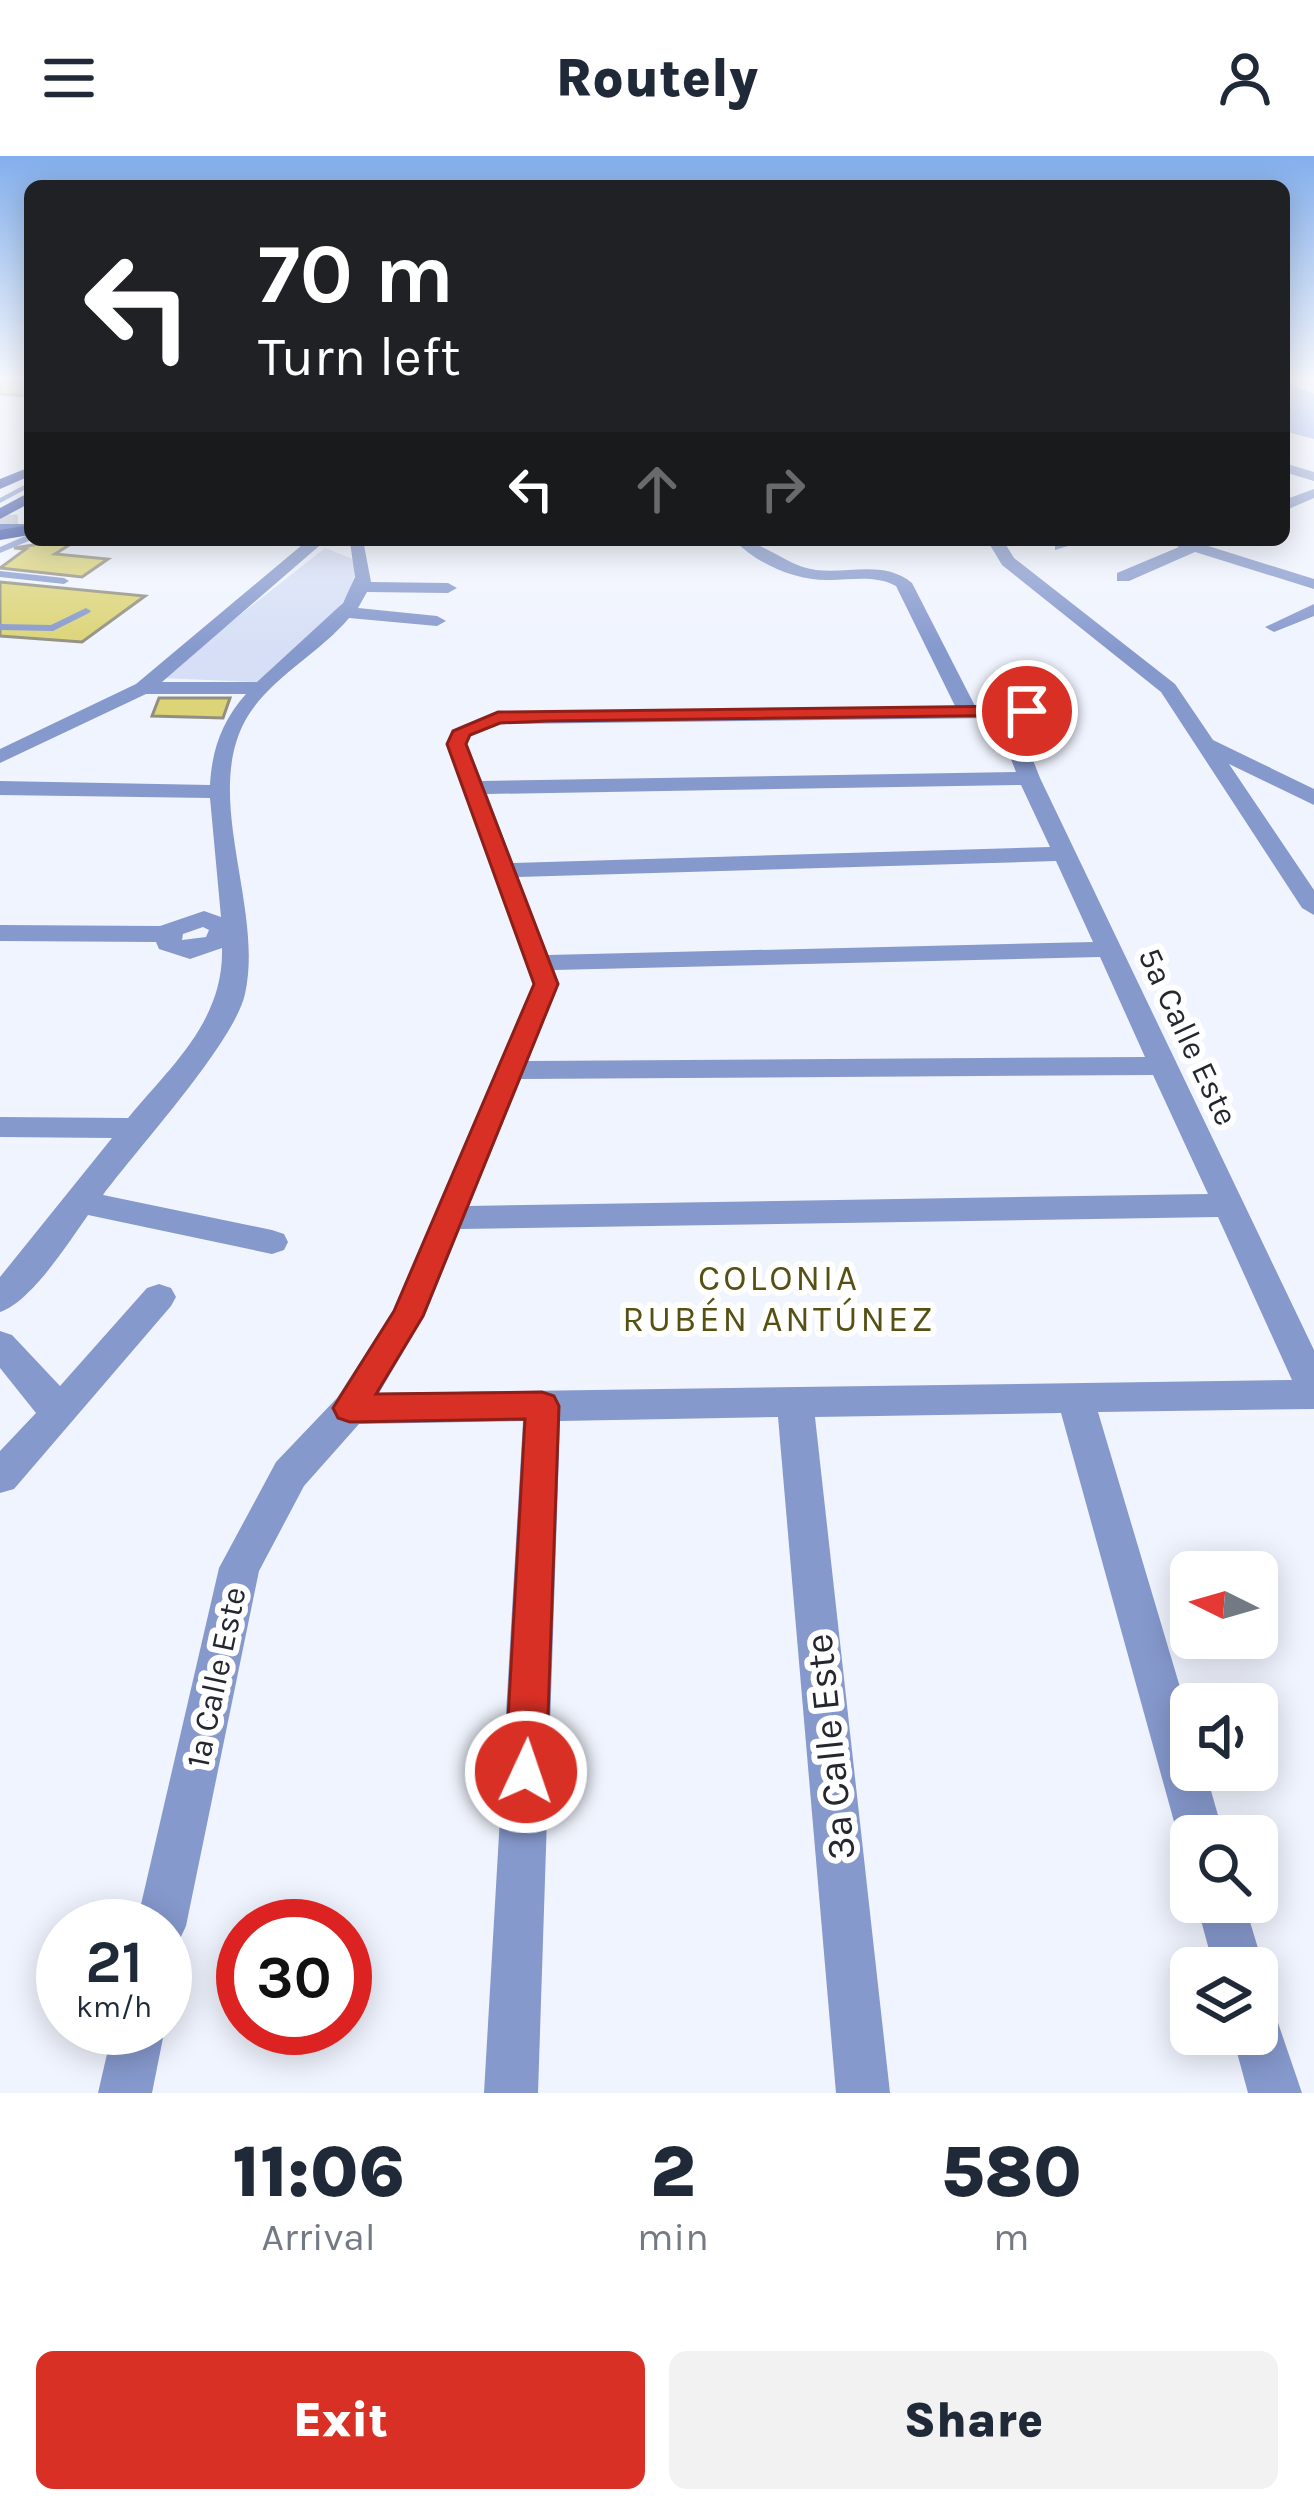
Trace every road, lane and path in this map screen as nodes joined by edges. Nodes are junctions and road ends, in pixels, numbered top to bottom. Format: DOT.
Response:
graph roads {
  1 [pos="24,503"];
  2 [pos="0,525"];
  3 [pos="311,546"];
  4 [pos="356,546"];
  5 [pos="749,546"];
  6 [pos="999,546"];
  7 [pos="1184,546"];
  8 [pos="1199,546"];
  9 [pos="0,574"];
  10 [pos="1123,577"];
  11 [pos="64,581"];
  12 [pos="1314,584"];
  13 [pos="360,587"];
  14 [pos="448,588"];
  15 [pos="1314,609"];
  16 [pos="86,610"];
  17 [pos="343,612"];
  18 [pos="437,621"];
  19 [pos="0,626"];
  20 [pos="1274,627"];
  21 [pos="143,688"];
  22 [pos="261,688"];
  23 [pos="1003,711"];
  24 [pos="1052,711"];
  25 [pos="968,712"];
  26 [pos="1205,744"];
  27 [pos="0,757"];
  28 [pos="1029,778"];
  29 [pos="0,788"];
  30 [pos="473,788"];
  31 [pos="221,792"];
  32 [pos="1314,798"];
  33 [pos="1064,854"];
  34 [pos="504,870"];
  35 [pos="1314,908"];
  36 [pos="230,931"];
  37 [pos="0,933"];
  38 [pos="1108,949"];
  39 [pos="539,963"];
  40 [pos="1163,1066"];
  41 [pos="510,1070"];
  42 [pos="0,1127"];
  43 [pos="136,1128"];
  44 [pos="79,1202"];
  45 [pos="1228,1205"];
  46 [pos="448,1218"];
  47 [pos="272,1242"];
  48 [pos="159,1297"];
  49 [pos="0,1299"];
  50 [pos="0,1346"];
  51 [pos="1314,1391"];
  52 [pos="1075,1397"];
  53 [pos="795,1402"];
  54 [pos="542,1406"];
  55 [pos="350,1408"];
  56 [pos="56,1416"];
  57 [pos="0,1477"];
  58 [pos="1195,1815"];
  59 [pos="167,1899"];
  60 [pos="133,2055"];
  61 [pos="1263,2055"];
  62 [pos="125,2093"];
  63 [pos="511,2093"];
  64 [pos="863,2093"];
  65 [pos="1274,2093"];
  1 -- 2 [label="main road"];
  3 -- 21 [label="street"];
  4 -- 13 [label="street"];
  5 -- 25 [label="street"];
  6 -- 26 [label="street"];
  7 -- 10 [label="street"];
  8 -- 12 [label="street"];
  9 -- 11 [label="lane"];
  13 -- 14 [label="street"];
  13 -- 17 [label="street"];
  15 -- 20 [label="street"];
  16 -- 19 [label="lane"];
  17 -- 18 [label="street"];
  17 -- 22 [label="street"];
  21 -- 22 [label="street"];
  21 -- 27 [label="street"];
  22 -- 31 [label="street"];
  23 -- 24 [label="street"];
  23 -- 25 [label="street"];
  23 -- 28 [label="street, 5a Calle Este"];
  25 -- 30 [label="street, 1a Calle Este"];
  26 -- 32 [label="street"];
  26 -- 35 [label="street"];
  28 -- 30 [label="street"];
  28 -- 33 [label="street, 5a Calle Este"];
  29 -- 31 [label="street"];
  30 -- 34 [label="street, 1a Calle Este"];
  31 -- 36 [label="street"];
  33 -- 34 [label="street"];
  33 -- 38 [label="street, 5a Calle Este"];
  34 -- 39 [label="street, 1a Calle Este"];
  36 -- 37 [label="street"];
  36 -- 43 [label="street"];
  38 -- 39 [label="street"];
  38 -- 40 [label="street, 5a Calle Este"];
  39 -- 41 [label="street, 1a Calle Este"];
  40 -- 41 [label="street"];
  40 -- 45 [label="street, 5a Calle Este"];
  41 -- 46 [label="street, 1a Calle Este"];
  42 -- 43 [label="street"];
  43 -- 44 [label="street"];
  44 -- 47 [label="street"];
  44 -- 49 [label="street"];
  45 -- 46 [label="street"];
  45 -- 51 [label="street, 5a Calle Este"];
  46 -- 55 [label="street, 1a Calle Este"];
  48 -- 56 [label="street"];
  50 -- 56 [label="street"];
  51 -- 52 [label="street"];
  52 -- 53 [label="street"];
  52 -- 58 [label="street"];
  53 -- 54 [label="street"];
  53 -- 64 [label="street, 3a Calle Este"];
  54 -- 55 [label="street"];
  54 -- 63 [label="street"];
  55 -- 59 [label="street, 1a Calle Este"];
  56 -- 57 [label="street"];
  60 -- 62 [label="street"];
  61 -- 65 [label="street"];
}
